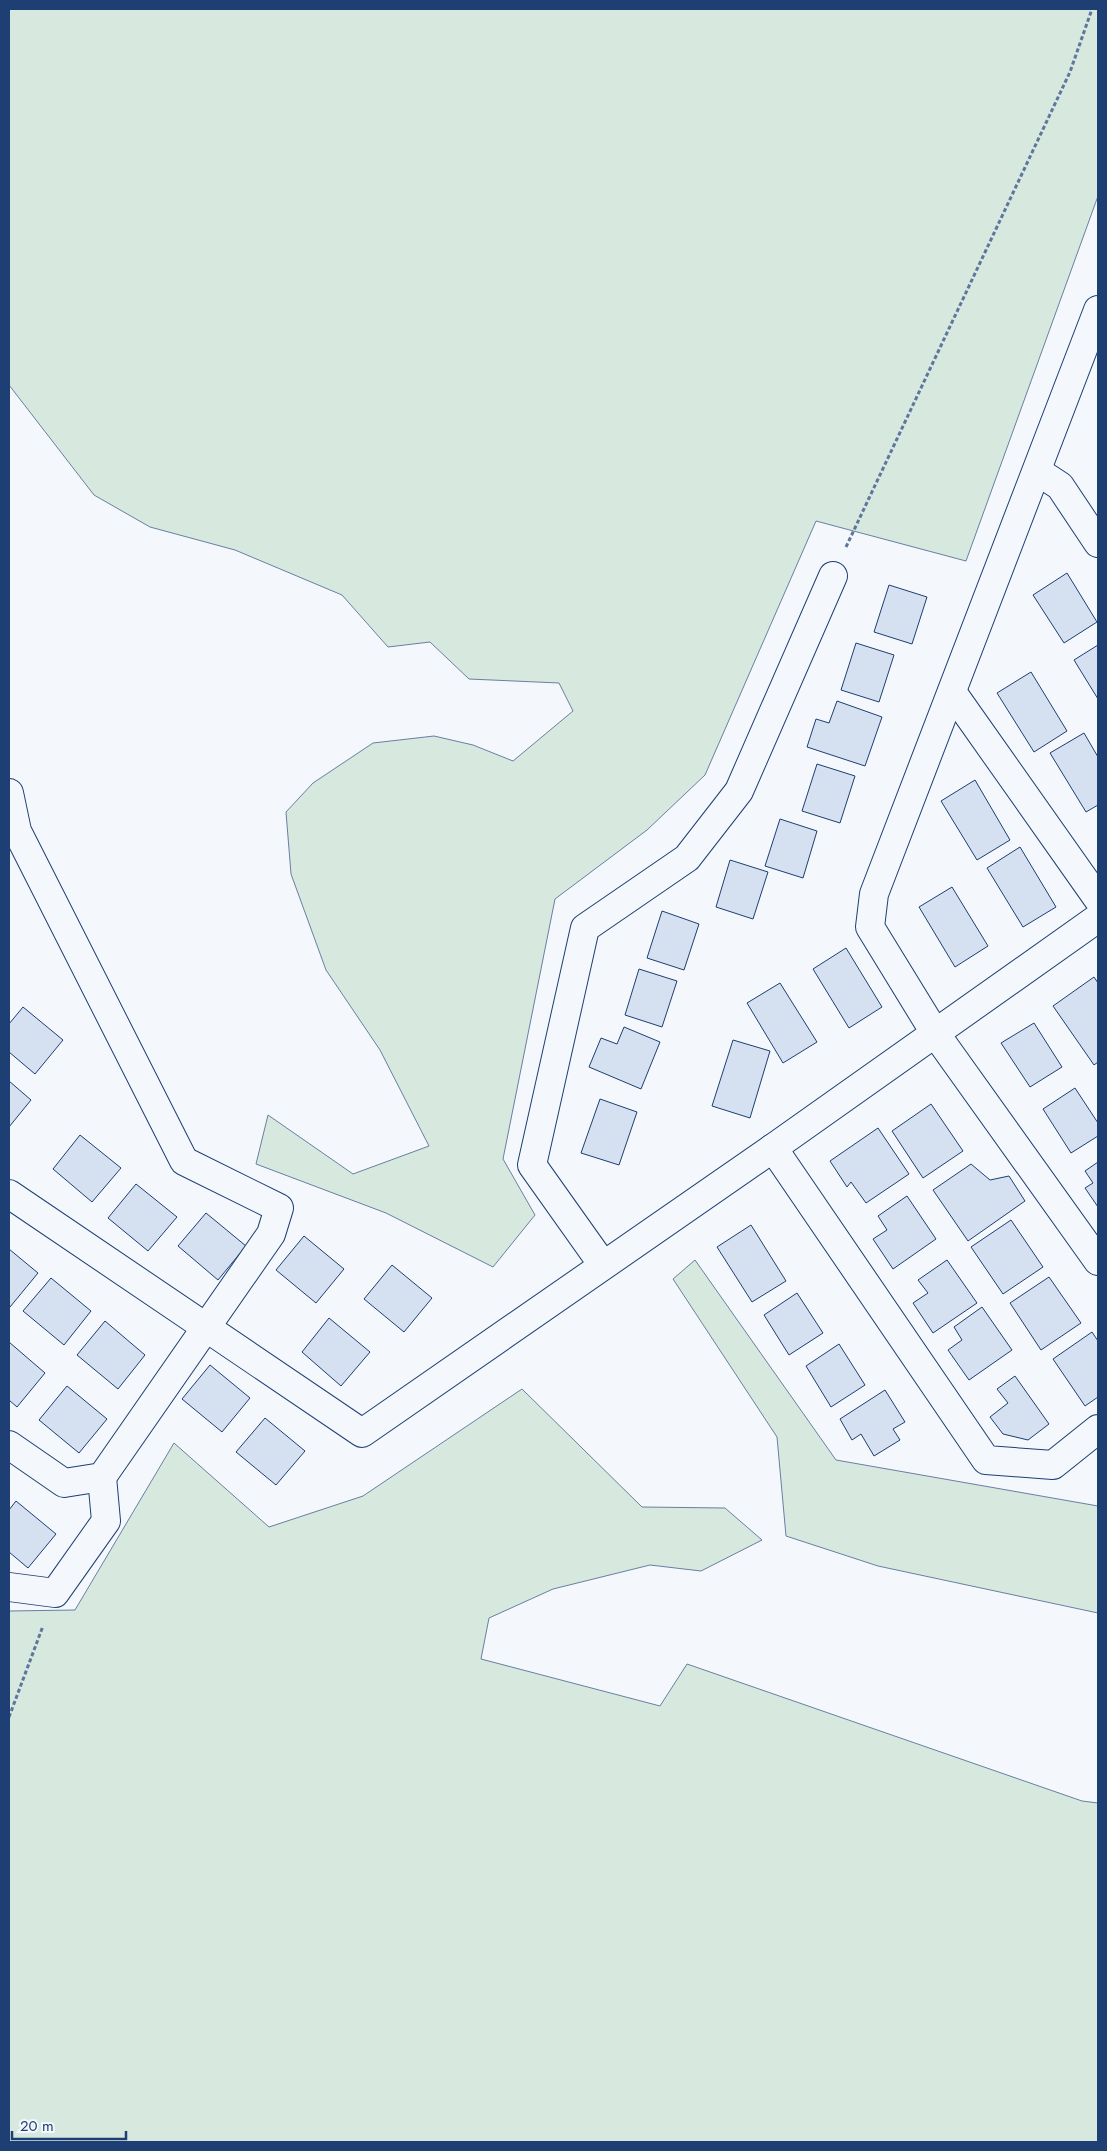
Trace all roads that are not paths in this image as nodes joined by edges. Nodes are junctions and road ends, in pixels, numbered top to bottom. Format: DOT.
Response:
graph roads {
  1 [pos="1098,310"];
  2 [pos="1037,471"];
  3 [pos="1098,542"];
  4 [pos="833,576"];
  5 [pos="952,692"];
  6 [pos="9,793"];
  7 [pos="1098,899"];
  8 [pos="1098,918"];
  9 [pos="935,1033"];
  10 [pos="773,1148"];
  11 [pos="9,1194"];
  12 [pos="1098,1261"];
  13 [pos="603,1265"];
  14 [pos="208,1327"];
  15 [pos="1098,1429"];
  16 [pos="9,1445"];
  17 [pos="102,1477"];
  18 [pos="9,1588"];
  1 -- 2 [label="street"];
  2 -- 3 [label="street"];
  2 -- 5 [label="street"];
  4 -- 13 [label="street"];
  5 -- 7 [label="street"];
  5 -- 9 [label="street"];
  6 -- 14 [label="street"];
  8 -- 9 [label="street"];
  9 -- 10 [label="street"];
  9 -- 12 [label="street"];
  10 -- 13 [label="street"];
  10 -- 15 [label="street"];
  11 -- 14 [label="street"];
  13 -- 14 [label="street"];
  14 -- 17 [label="street"];
  16 -- 17 [label="street"];
  17 -- 18 [label="street"];
}
